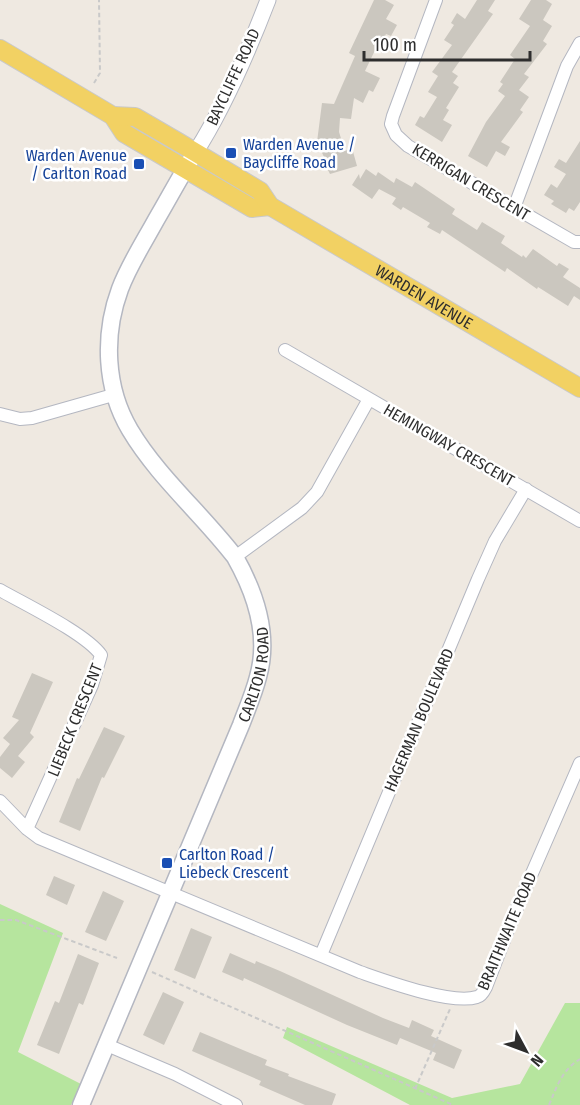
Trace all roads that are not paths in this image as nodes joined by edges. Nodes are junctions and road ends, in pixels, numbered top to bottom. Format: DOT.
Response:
graph roads {
  1 [pos="268,0"];
  2 [pos="436,0"];
  3 [pos="580,43"];
  4 [pos="0,50"];
  5 [pos="113,116"];
  6 [pos="195,153"];
  7 [pos="185,169"];
  8 [pos="270,206"];
  9 [pos="514,208"];
  10 [pos="580,242"];
  11 [pos="285,350"];
  12 [pos="580,388"];
  13 [pos="113,395"];
  14 [pos="369,399"];
  15 [pos="0,414"];
  16 [pos="526,489"];
  17 [pos="580,521"];
  18 [pos="235,557"];
  19 [pos="0,590"];
  20 [pos="580,762"];
  21 [pos="0,801"];
  22 [pos="27,829"];
  23 [pos="171,892"];
  24 [pos="321,955"];
  25 [pos="106,1045"];
  26 [pos="81,1105"];
  27 [pos="236,1105"];
  1 -- 6 [label="street, BAYCLIFFE ROAD"];
  2 -- 9 [label="street, KERRIGAN CRESCENT"];
  3 -- 9 [label="street"];
  4 -- 5 [label="main road, WARDEN AVENUE"];
  5 -- 6 [label="main road, WARDEN AVENUE"];
  5 -- 7 [label="main road, WARDEN AVENUE"];
  6 -- 7 [label="main road, CARLTON ROAD"];
  6 -- 8 [label="main road, WARDEN AVENUE"];
  7 -- 8 [label="main road, WARDEN AVENUE"];
  7 -- 13 [label="main road, CARLTON ROAD"];
  8 -- 12 [label="main road, WARDEN AVENUE"];
  9 -- 10 [label="street, KERRIGAN CRESCENT"];
  11 -- 14 [label="street"];
  13 -- 15 [label="street"];
  13 -- 18 [label="main road, CARLTON ROAD"];
  14 -- 16 [label="street, HEMINGWAY CRESCENT"];
  14 -- 18 [label="street, HEMINGWAY CRESCENT"];
  16 -- 17 [label="street"];
  16 -- 24 [label="street, HAGERMAN BOULEVARD"];
  18 -- 23 [label="main road, CARLTON ROAD"];
  19 -- 22 [label="street, LIEBECK CRESCENT"];
  20 -- 24 [label="street, BRAITHWAITE ROAD"];
  21 -- 22 [label="street"];
  22 -- 23 [label="street"];
  23 -- 24 [label="street, BRAITHWAITE ROAD"];
  23 -- 25 [label="main road, CARLTON ROAD"];
  25 -- 26 [label="main road, CARLTON ROAD"];
  25 -- 27 [label="street"];
}
